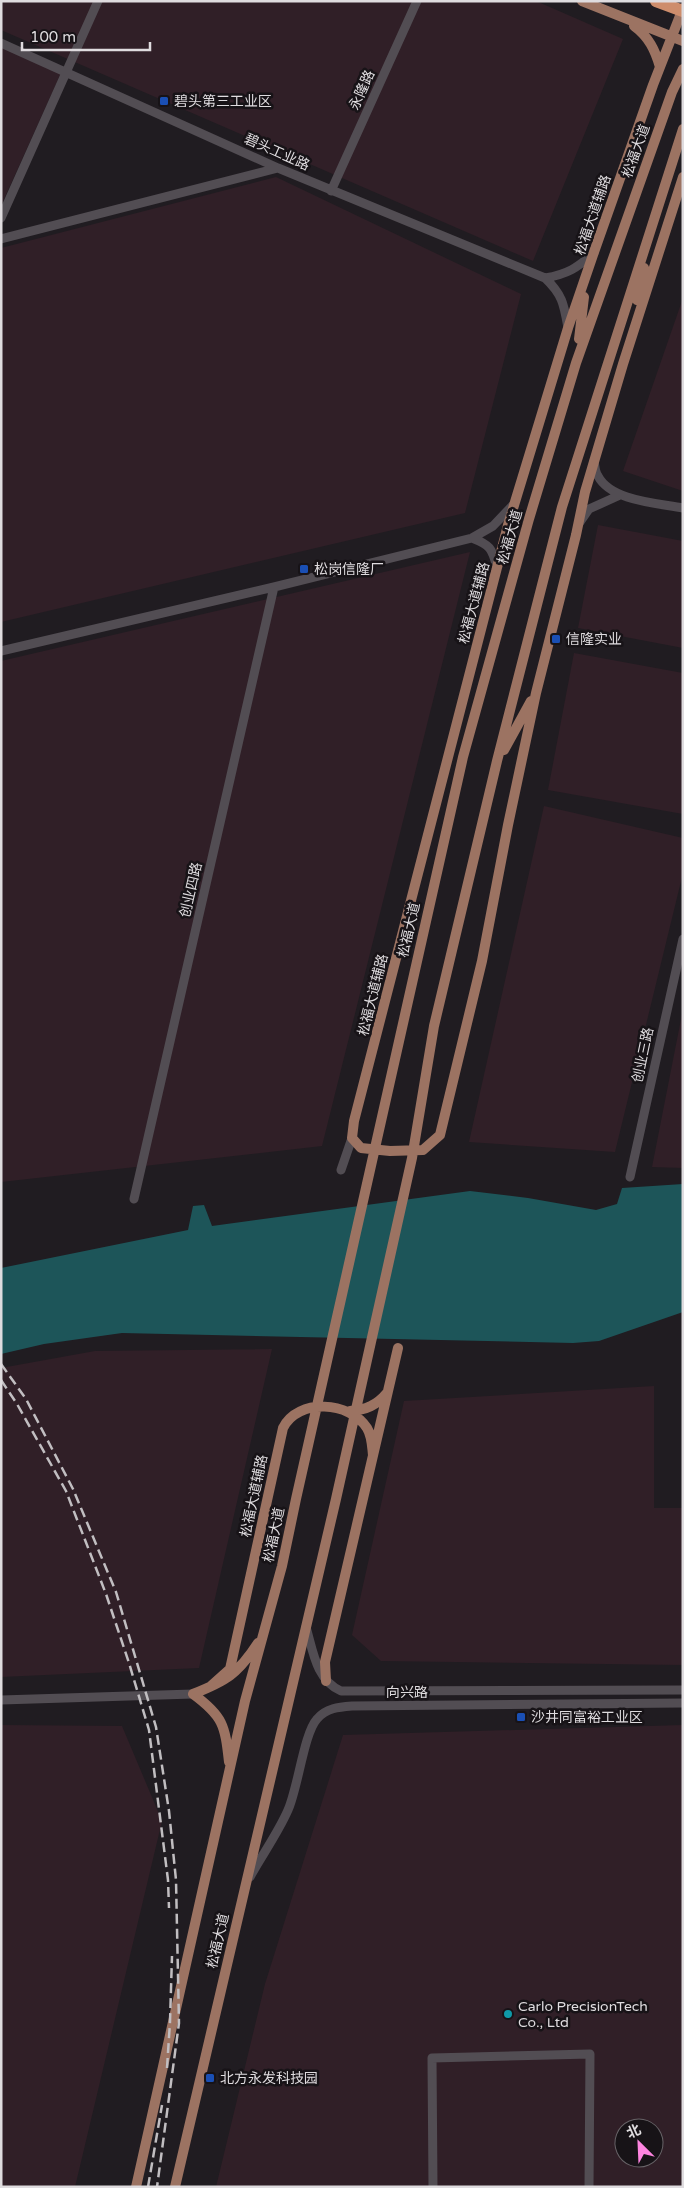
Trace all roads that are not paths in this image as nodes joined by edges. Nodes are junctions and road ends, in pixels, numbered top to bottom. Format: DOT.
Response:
graph roads {
  1 [pos="98,1"];
  2 [pos="417,1"];
  3 [pos="582,1"];
  4 [pos="656,1"];
  5 [pos="683,9"];
  6 [pos="623,18"];
  7 [pos="671,37"];
  8 [pos="683,41"];
  9 [pos="1,43"];
  10 [pos="660,67"];
  11 [pos="683,69"];
  12 [pos="66,73"];
  13 [pos="683,129"];
  14 [pos="278,168"];
  15 [pos="683,177"];
  16 [pos="331,191"];
  17 [pos="676,197"];
  18 [pos="657,209"];
  19 [pos="1,218"];
  20 [pos="1,239"];
  21 [pos="594,252"];
  22 [pos="643,272"];
  23 [pos="545,278"];
  24 [pos="586,278"];
  25 [pos="621,321"];
  26 [pos="568,328"];
  27 [pos="576,363"];
  28 [pos="623,364"];
  29 [pos="594,460"];
  30 [pos="620,495"];
  31 [pos="516,500"];
  32 [pos="683,508"];
  33 [pos="579,524"];
  34 [pos="472,538"];
  35 [pos="497,568"];
  36 [pos="274,588"];
  37 [pos="1,651"];
  38 [pos="466,686"];
  39 [pos="536,693"];
  40 [pos="463,757"];
  41 [pos="497,761"];
  42 [pos="683,939"];
  43 [pos="352,1138"];
  44 [pos="341,1170"];
  45 [pos="630,1177"];
  46 [pos="134,1199"];
  47 [pos="398,1348"];
  48 [pos="388,1392"];
  49 [pos="339,1409"];
  50 [pos="373,1455"];
  51 [pos="306,1627"];
  52 [pos="264,1634"];
  53 [pos="326,1682"];
  54 [pos="211,1686"];
  55 [pos="683,1690"];
  56 [pos="192,1694"];
  57 [pos="1,1700"];
  58 [pos="683,1703"];
  59 [pos="230,1769"];
  60 [pos="246,1884"];
  61 [pos="136,2187"];
  62 [pos="175,2187"];
  63 [pos="433,2187"];
  64 [pos="589,2187"];
  1 -- 12 [label="street"];
  2 -- 16 [label="street, 永隆路"];
  3 -- 6 [label="main road"];
  4 -- 5 [label="highway"];
  5 -- 7 [label="main road, 松福大道辅路"];
  6 -- 7 [label="main road"];
  6 -- 10 [label="main road"];
  7 -- 8 [label="main road"];
  7 -- 10 [label="main road, 松福大道辅路"];
  9 -- 12 [label="street, 碧头工业路"];
  10 -- 21 [label="main road, 松福大道辅路"];
  11 -- 27 [label="main road, 松福大道"];
  12 -- 14 [label="street, 碧头工业路"];
  12 -- 19 [label="street"];
  13 -- 18 [label="main road"];
  14 -- 16 [label="street, 碧头工业路"];
  14 -- 20 [label="street"];
  15 -- 17 [label="main road"];
  16 -- 23 [label="street, 碧头工业路"];
  17 -- 22 [label="main road"];
  17 -- 28 [label="main road"];
  18 -- 22 [label="main road"];
  18 -- 25 [label="main road"];
  21 -- 23 [label="street"];
  21 -- 24 [label="main road, 松福大道辅路"];
  22 -- 25 [label="main road"];
  22 -- 28 [label="main road"];
  23 -- 26 [label="street"];
  24 -- 26 [label="main road, 松福大道辅路"];
  24 -- 27 [label="main road"];
  25 -- 41 [label="main road"];
  26 -- 31 [label="main road, 松福大道辅路"];
  27 -- 40 [label="main road, 松福大道"];
  28 -- 29 [label="main road"];
  29 -- 30 [label="street"];
  29 -- 33 [label="main road"];
  30 -- 32 [label="street"];
  30 -- 33 [label="street"];
  31 -- 34 [label="street"];
  31 -- 35 [label="main road, 松福大道辅路"];
  33 -- 39 [label="main road"];
  34 -- 35 [label="street"];
  34 -- 36 [label="street"];
  35 -- 38 [label="main road, 松福大道辅路"];
  36 -- 37 [label="street"];
  36 -- 46 [label="street, 创业四路"];
  38 -- 40 [label="main road"];
  38 -- 43 [label="main road, 松福大道辅路"];
  39 -- 41 [label="main road"];
  39 -- 43 [label="main road"];
  40 -- 52 [label="main road, 松福大道"];
  41 -- 51 [label="main road, 松福大道"];
  42 -- 45 [label="street, 创业三路"];
  43 -- 44 [label="street"];
  47 -- 48 [label="main road, 松福大道辅路"];
  48 -- 49 [label="main road"];
  48 -- 50 [label="main road, 松福大道辅路"];
  49 -- 50 [label="main road, 松福大道辅路"];
  49 -- 54 [label="main road, 松福大道辅路"];
  50 -- 53 [label="main road, 松福大道辅路"];
  51 -- 53 [label="street"];
  51 -- 60 [label="main road, 松福大道"];
  52 -- 54 [label="main road, 松福大道"];
  52 -- 59 [label="main road, 松福大道"];
  53 -- 55 [label="street, 向兴路"];
  54 -- 56 [label="main road, 松福大道"];
  56 -- 57 [label="street"];
  56 -- 59 [label="main road, 松福大道"];
  58 -- 60 [label="street, 向兴路"];
  59 -- 61 [label="main road, 松福大道"];
  60 -- 62 [label="main road, 松福大道"];
  63 -- 64 [label="street"];
}
